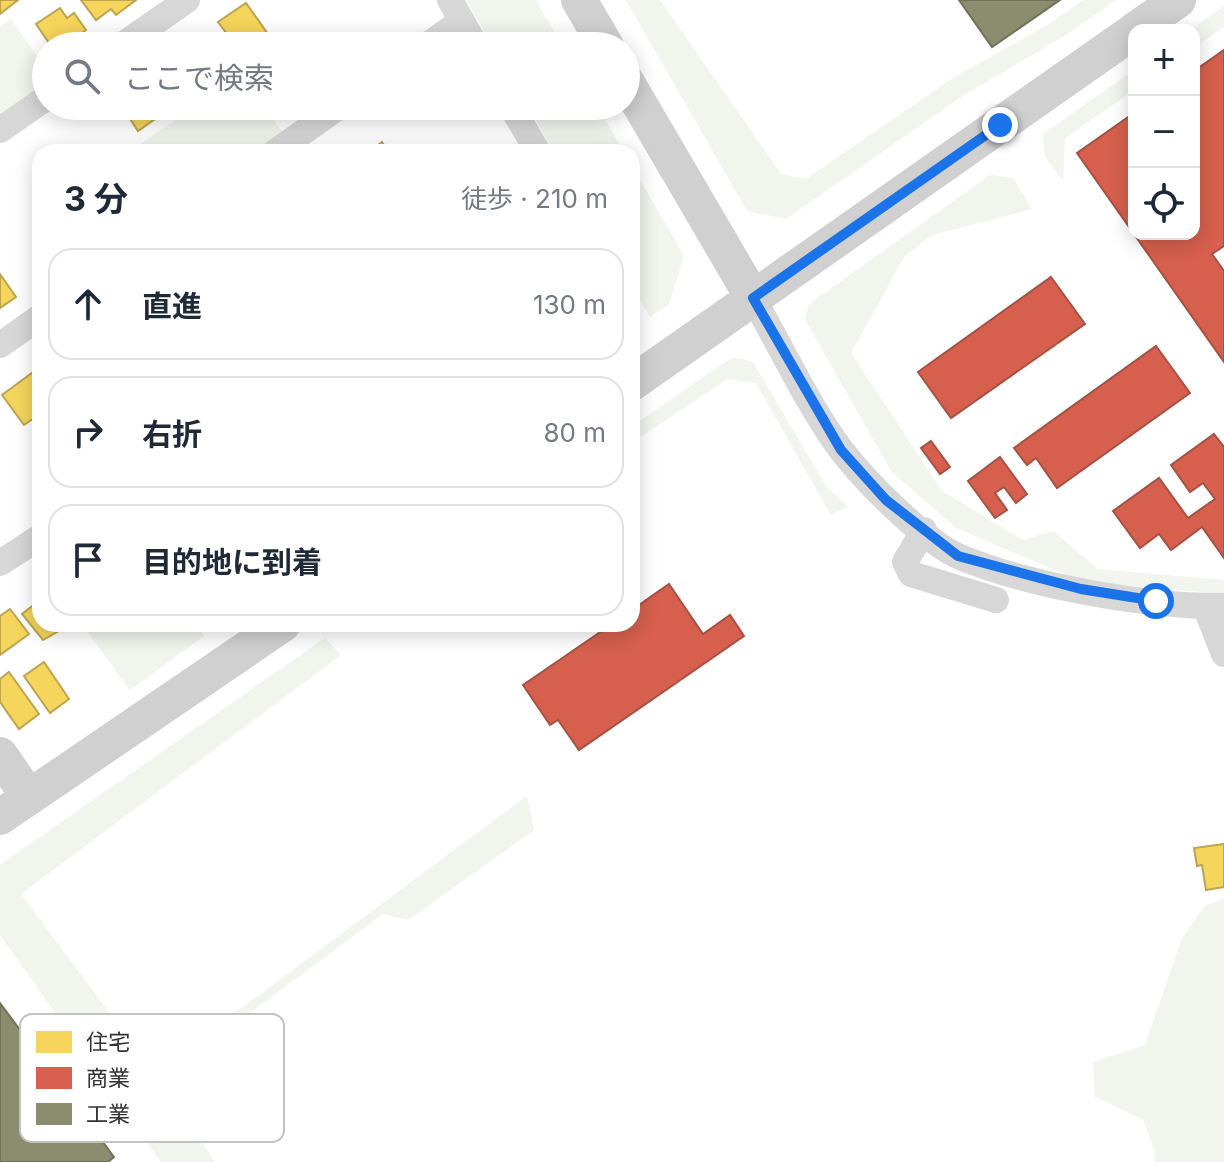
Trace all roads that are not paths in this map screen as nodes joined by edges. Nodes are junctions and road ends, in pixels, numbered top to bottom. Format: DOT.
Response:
graph roads {
  1 [pos="187,0"];
  2 [pos="579,0"];
  3 [pos="1178,0"];
  4 [pos="456,10"];
  5 [pos="1144,24"];
  6 [pos="141,32"];
  7 [pos="438,32"];
  8 [pos="468,32"];
  9 [pos="598,32"];
  10 [pos="1128,35"];
  11 [pos="640,105"];
  12 [pos="32,108"];
  13 [pos="320,120"];
  14 [pos="519,120"];
  15 [pos="0,130"];
  16 [pos="286,144"];
  17 [pos="533,144"];
  18 [pos="753,298"];
  19 [pos="32,323"];
  20 [pos="0,345"];
  21 [pos="640,377"];
  22 [pos="924,530"];
  23 [pos="32,542"];
  24 [pos="0,563"];
  25 [pos="996,600"];
  26 [pos="1214,606"];
  27 [pos="271,632"];
  28 [pos="1224,654"];
  29 [pos="0,755"];
  30 [pos="29,797"];
  31 [pos="0,817"];
  1 -- 6 [label="street"];
  2 -- 9 [label="street"];
  3 -- 5 [label="street"];
  4 -- 7 [label="street"];
  4 -- 8 [label="street"];
  10 -- 18 [label="street"];
  11 -- 18 [label="street"];
  12 -- 15 [label="street"];
  13 -- 16 [label="street"];
  14 -- 17 [label="street"];
  18 -- 21 [label="street"];
  18 -- 22 [label="street"];
  19 -- 20 [label="street"];
  22 -- 25 [label="street"];
  22 -- 26 [label="street"];
  23 -- 24 [label="street"];
  26 -- 28 [label="street"];
  27 -- 30 [label="street"];
  29 -- 30 [label="street"];
  30 -- 31 [label="street"];
}
